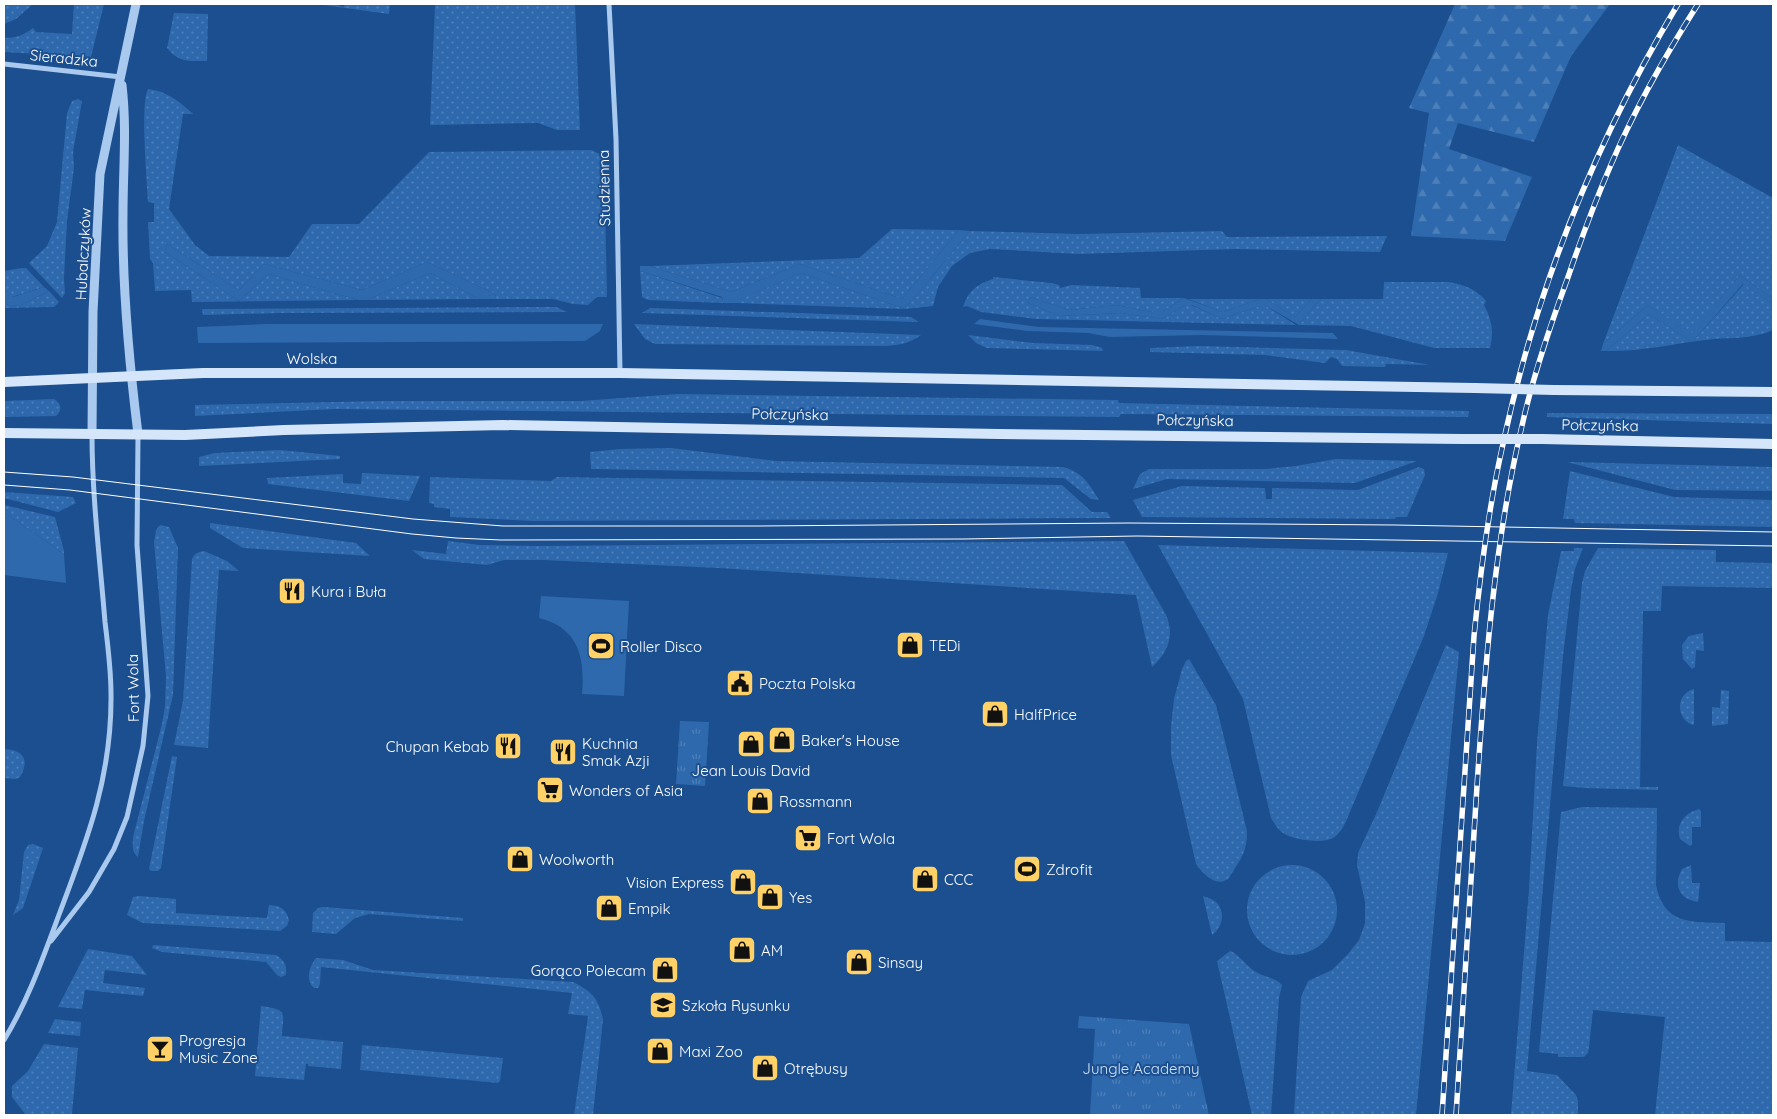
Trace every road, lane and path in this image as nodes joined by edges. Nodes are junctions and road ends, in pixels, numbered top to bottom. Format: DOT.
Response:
graph roads {
  1 [pos="136,4"];
  2 [pos="609,4"];
  3 [pos="4,64"];
  4 [pos="121,76"];
  5 [pos="620,373"];
  6 [pos="130,376"];
  7 [pos="92,378"];
  8 [pos="4,382"];
  9 [pos="1773,392"];
  10 [pos="4,434"];
  11 [pos="92,434"];
  12 [pos="138,434"];
  13 [pos="1773,444"];
  14 [pos="48,946"];
  15 [pos="4,1040"];
  1 -- 4 [label="street, Hubalczyków"];
  2 -- 5 [label="street, Studzienna"];
  3 -- 4 [label="street, Sieradzka"];
  4 -- 6 [label="street, Hubalczyków"];
  4 -- 7 [label="street, Hubalczyków"];
  5 -- 6 [label="main road, Wolska"];
  5 -- 9 [label="main road, bridge"];
  6 -- 7 [label="main road, Wolska"];
  6 -- 12 [label="street, Hubalczyków"];
  7 -- 8 [label="main road, Wolska"];
  7 -- 11 [label="street, Hubalczyków"];
  10 -- 11 [label="main road"];
  11 -- 12 [label="main road"];
  11 -- 14 [label="street, Fort Wola"];
  12 -- 13 [label="main road, Połczyńska, bridge"];
  12 -- 14 [label="street, Fort Wola"];
  14 -- 15 [label="street, Fort Wola"];
}
